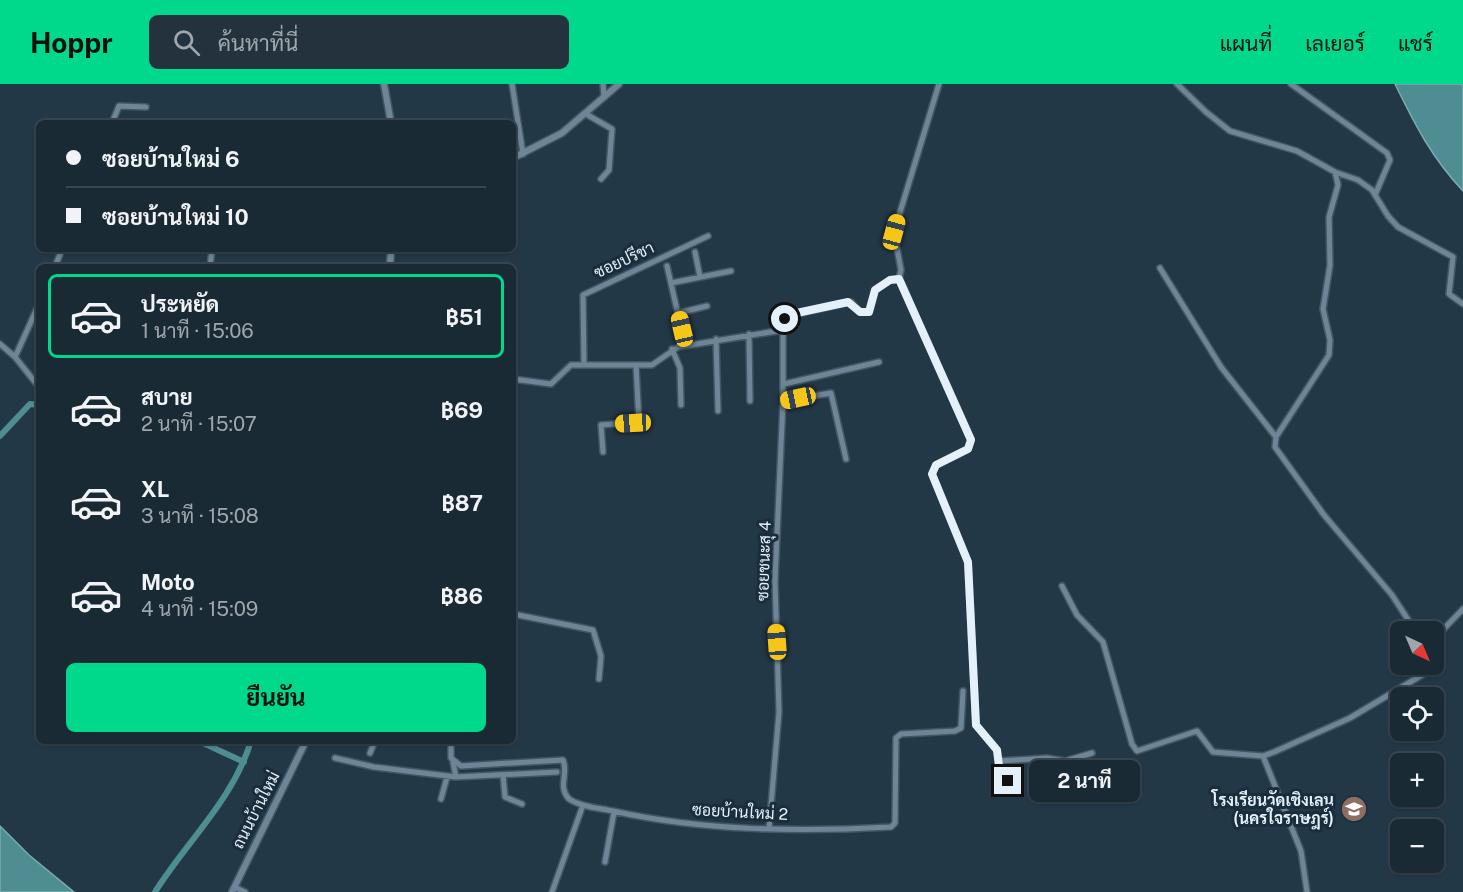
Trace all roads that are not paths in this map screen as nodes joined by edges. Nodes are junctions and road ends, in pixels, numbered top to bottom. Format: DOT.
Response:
graph roads {
  1 [pos="384,84"];
  2 [pos="512,84"];
  3 [pos="603,84"];
  4 [pos="619,84"];
  5 [pos="939,84"];
  6 [pos="1177,84"];
  7 [pos="1291,84"];
  8 [pos="604,98"];
  9 [pos="146,107"];
  10 [pos="586,114"];
  11 [pos="113,120"];
  12 [pos="390,120"];
  13 [pos="523,154"];
  14 [pos="516,157"];
  15 [pos="1335,172"];
  16 [pos="601,179"];
  17 [pos="1375,195"];
  18 [pos="708,236"];
  19 [pos="695,252"];
  20 [pos="667,266"];
  21 [pos="1160,268"];
  22 [pos="731,271"];
  23 [pos="700,277"];
  24 [pos="899,279"];
  25 [pos="671,283"];
  26 [pos="1463,304"];
  27 [pos="707,306"];
  28 [pos="36,311"];
  29 [pos="678,313"];
  30 [pos="783,330"];
  31 [pos="749,334"];
  32 [pos="716,339"];
  33 [pos="0,344"];
  34 [pos="685,345"];
  35 [pos="672,349"];
  36 [pos="15,357"];
  37 [pos="879,362"];
  38 [pos="584,365"];
  39 [pos="636,366"];
  40 [pos="516,380"];
  41 [pos="36,383"];
  42 [pos="784,384"];
  43 [pos="750,401"];
  44 [pos="783,401"];
  45 [pos="681,405"];
  46 [pos="718,411"];
  47 [pos="1276,437"];
  48 [pos="603,452"];
  49 [pos="846,459"];
  50 [pos="1062,586"];
  51 [pos="1463,609"];
  52 [pos="516,615"];
  53 [pos="1409,621"];
  54 [pos="1444,629"];
  55 [pos="1422,675"];
  56 [pos="599,680"];
  57 [pos="963,691"];
  58 [pos="305,744"];
  59 [pos="374,744"];
  60 [pos="452,744"];
  61 [pos="370,753"];
  62 [pos="1092,753"];
  63 [pos="1263,756"];
  64 [pos="335,758"];
  65 [pos="999,761"];
  66 [pos="453,762"];
  67 [pos="557,772"];
  68 [pos="503,776"];
  69 [pos="447,777"];
  70 [pos="456,777"];
  71 [pos="1008,781"];
  72 [pos="441,799"];
  73 [pos="522,804"];
  74 [pos="583,805"];
  75 [pos="614,812"];
  76 [pos="769,829"];
  77 [pos="605,862"];
  78 [pos="233,890"];
  79 [pos="245,892"];
  80 [pos="552,892"];
  81 [pos="1307,892"];
  1 -- 12 [label="street"];
  2 -- 13 [label="street"];
  3 -- 8 [label="street"];
  4 -- 8 [label="street"];
  5 -- 24 [label="street"];
  6 -- 15 [label="street"];
  7 -- 17 [label="street"];
  8 -- 10 [label="street"];
  9 -- 11 [label="street"];
  10 -- 13 [label="street"];
  10 -- 16 [label="street"];
  13 -- 14 [label="street"];
  15 -- 17 [label="street"];
  15 -- 47 [label="street"];
  17 -- 26 [label="street"];
  18 -- 38 [label="street, ซอยปรีชา"];
  19 -- 23 [label="street"];
  20 -- 25 [label="street"];
  21 -- 47 [label="street"];
  22 -- 23 [label="street"];
  23 -- 25 [label="street"];
  24 -- 30 [label="street"];
  24 -- 65 [label="street"];
  25 -- 29 [label="street"];
  27 -- 29 [label="street"];
  28 -- 36 [label="street"];
  29 -- 34 [label="street"];
  30 -- 31 [label="street"];
  30 -- 42 [label="street, ซอยชนะสุ 4"];
  31 -- 32 [label="street"];
  31 -- 43 [label="street"];
  32 -- 34 [label="street"];
  32 -- 46 [label="street"];
  33 -- 36 [label="street"];
  34 -- 35 [label="street"];
  35 -- 39 [label="street"];
  35 -- 45 [label="street"];
  36 -- 41 [label="street"];
  37 -- 42 [label="street"];
  38 -- 39 [label="street"];
  38 -- 40 [label="street"];
  39 -- 48 [label="street"];
  42 -- 44 [label="street, ซอยชนะสุ 4"];
  44 -- 49 [label="street"];
  44 -- 76 [label="street, ซอยชนะสุ 4"];
  47 -- 53 [label="street"];
  50 -- 63 [label="street"];
  51 -- 54 [label="street"];
  52 -- 56 [label="street"];
  55 -- 63 [label="street"];
  57 -- 76 [label="street, ซอยบ้านใหม่ 2"];
  58 -- 78 [label="street, ถนนบ้านใหม่"];
  59 -- 61 [label="street"];
  60 -- 66 [label="street"];
  62 -- 65 [label="street"];
  63 -- 81 [label="street"];
  64 -- 69 [label="street"];
  65 -- 71 [label="street"];
  66 -- 70 [label="street"];
  66 -- 74 [label="street, ซอยบ้านใหม่ 2"];
  67 -- 68 [label="street"];
  68 -- 70 [label="street"];
  68 -- 73 [label="street"];
  69 -- 70 [label="street"];
  69 -- 72 [label="street"];
  74 -- 75 [label="street, ซอยบ้านใหม่ 2"];
  74 -- 80 [label="street"];
  75 -- 76 [label="street, ซอยบ้านใหม่ 2"];
  75 -- 77 [label="street"];
  78 -- 79 [label="street"];
}
